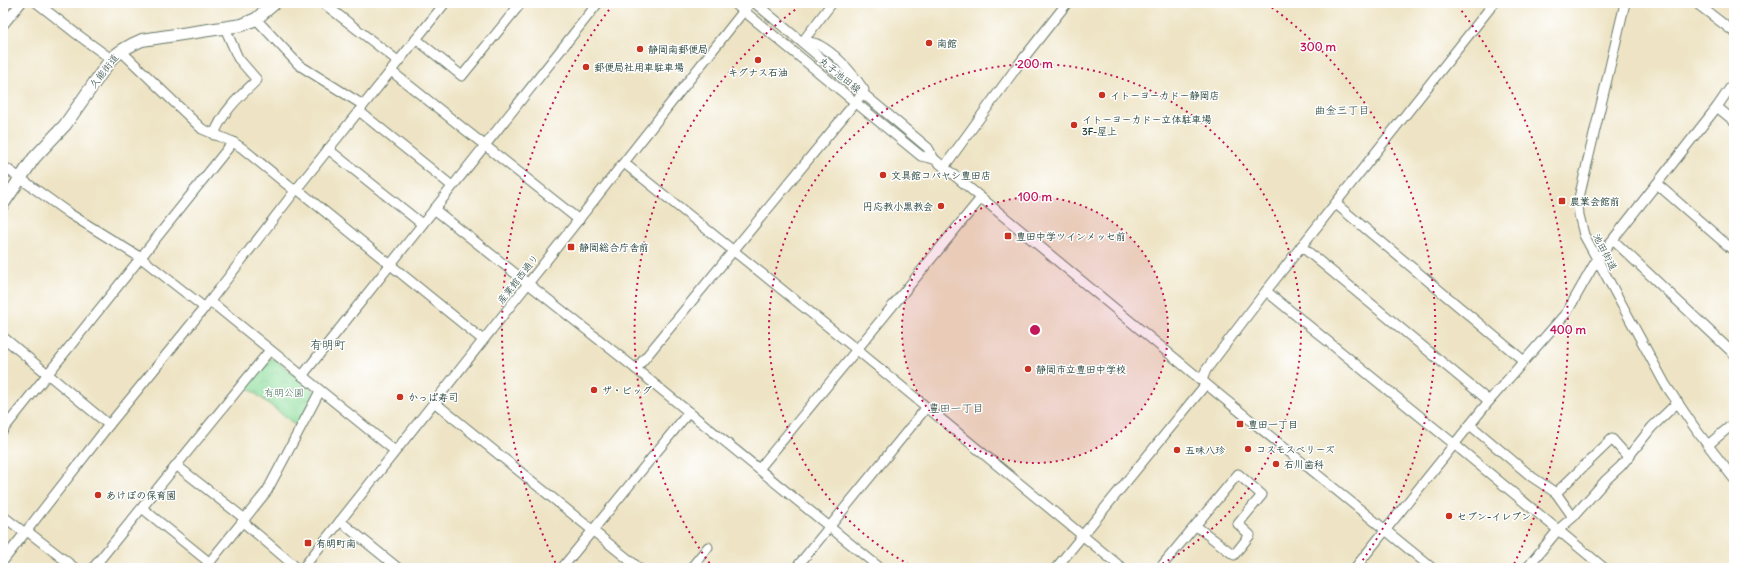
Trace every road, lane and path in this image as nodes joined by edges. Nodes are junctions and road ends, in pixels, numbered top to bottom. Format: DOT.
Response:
graph roads {
  1 [pos="20,3"];
  2 [pos="37,3"];
  3 [pos="275,3"];
  4 [pos="323,3"];
  5 [pos="445,3"];
  6 [pos="521,3"];
  7 [pos="598,3"];
  8 [pos="734,3"];
  9 [pos="755,3"];
  10 [pos="832,3"];
  11 [pos="1066,3"];
  12 [pos="1494,3"];
  13 [pos="1625,3"];
  14 [pos="1696,3"];
  15 [pos="747,7"];
  16 [pos="256,19"];
  17 [pos="3,25"];
  18 [pos="225,28"];
  19 [pos="1734,32"];
  20 [pos="416,39"];
  21 [pos="803,41"];
  22 [pos="116,54"];
  23 [pos="398,61"];
  24 [pos="391,71"];
  25 [pos="1734,82"];
  26 [pos="862,93"];
  27 [pos="856,101"];
  28 [pos="873,102"];
  29 [pos="1717,107"];
  30 [pos="361,108"];
  31 [pos="1734,121"];
  32 [pos="214,135"];
  33 [pos="233,142"];
  34 [pos="485,145"];
  35 [pos="328,149"];
  36 [pos="934,159"];
  37 [pos="624,163"];
  38 [pos="3,166"];
  39 [pos="944,167"];
  40 [pos="20,178"];
  41 [pos="1657,184"];
  42 [pos="452,186"];
  43 [pos="296,190"];
  44 [pos="981,198"];
  45 [pos="3,204"];
  46 [pos="1336,204"];
  47 [pos="434,209"];
  48 [pos="579,220"];
  49 [pos="422,224"];
  50 [pos="1613,240"];
  51 [pos="1302,246"];
  52 [pos="734,250"];
  53 [pos="1734,251"];
  54 [pos="141,258"];
  55 [pos="1596,261"];
  56 [pos="389,265"];
  57 [pos="529,283"];
  58 [pos="1266,291"];
  59 [pos="208,305"];
  60 [pos="3,337"];
  61 [pos="483,340"];
  62 [pos="856,349"];
  63 [pos="270,350"];
  64 [pos="1734,354"];
  65 [pos="1524,361"];
  66 [pos="636,369"];
  67 [pos="47,375"];
  68 [pos="302,376"];
  69 [pos="1204,382"];
  70 [pos="320,391"];
  71 [pos="1489,401"];
  72 [pos="434,402"];
  73 [pos="1678,402"];
  74 [pos="926,408"];
  75 [pos="689,412"];
  76 [pos="1734,423"];
  77 [pos="109,425"];
  78 [pos="1470,425"];
  79 [pos="3,430"];
  80 [pos="1454,444"];
  81 [pos="1708,445"];
  82 [pos="395,451"];
  83 [pos="1629,458"];
  84 [pos="176,465"];
  85 [pos="759,469"];
  86 [pos="1734,479"];
  87 [pos="1556,493"];
  88 [pos="142,508"];
  89 [pos="3,516"];
  90 [pos="1573,517"];
  91 [pos="244,521"];
  92 [pos="340,521"];
  93 [pos="1196,526"];
  94 [pos="829,527"];
  95 [pos="593,530"];
  96 [pos="1386,530"];
  97 [pos="1558,530"];
  98 [pos="26,532"];
  99 [pos="1082,536"];
  100 [pos="708,547"];
  101 [pos="3,561"];
  102 [pos="207,565"];
  103 [pos="75,568"];
  104 [pos="93,568"];
  105 [pos="297,568"];
  106 [pos="303,568"];
  107 [pos="398,568"];
  108 [pos="562,568"];
  109 [pos="639,568"];
  110 [pos="691,568"];
  111 [pos="796,568"];
  112 [pos="880,568"];
  113 [pos="1056,568"];
  114 [pos="1122,568"];
  115 [pos="1160,568"];
  116 [pos="1355,568"];
  117 [pos="1432,568"];
  118 [pos="1527,568"];
  119 [pos="1604,568"];
  1 -- 17 [label="street"];
  2 -- 22 [label="street"];
  3 -- 16 [label="main road, 久能街道"];
  4 -- 23 [label="street"];
  5 -- 20 [label="street"];
  6 -- 20 [label="street"];
  7 -- 34 [label="street"];
  8 -- 15 [label="street, 丸子池田線"];
  9 -- 21 [label="street, 丸子池田線"];
  10 -- 21 [label="street"];
  11 -- 39 [label="street"];
  12 -- 46 [label="street"];
  13 -- 55 [label="street, 池田街道"];
  14 -- 19 [label="street"];
  15 -- 27 [label="street, 丸子池田線"];
  15 -- 37 [label="street, 産業館西通り"];
  16 -- 18 [label="main road, 久能街道"];
  16 -- 30 [label="street"];
  18 -- 22 [label="main road, 久能街道"];
  18 -- 32 [label="street"];
  20 -- 23 [label="street"];
  21 -- 26 [label="street, 丸子池田線"];
  21 -- 28 [label="street"];
  22 -- 32 [label="street"];
  22 -- 40 [label="main road, 久能街道"];
  23 -- 24 [label="street"];
  24 -- 30 [label="street"];
  24 -- 34 [label="street"];
  25 -- 29 [label="street"];
  26 -- 27 [label="street"];
  26 -- 28 [label="street, 丸子池田線"];
  27 -- 36 [label="street, 丸子池田線"];
  27 -- 52 [label="street"];
  28 -- 36 [label="street, 丸子池田線"];
  29 -- 31 [label="street"];
  29 -- 41 [label="street"];
  30 -- 35 [label="street"];
  30 -- 42 [label="street"];
  32 -- 33 [label="street"];
  33 -- 43 [label="street"];
  33 -- 54 [label="street"];
  34 -- 42 [label="street"];
  34 -- 48 [label="street"];
  35 -- 43 [label="street"];
  35 -- 49 [label="street"];
  36 -- 39 [label="street, 丸子池田線"];
  37 -- 48 [label="street, 産業館西通り"];
  37 -- 52 [label="street"];
  38 -- 40 [label="street"];
  39 -- 44 [label="street, 丸子池田線"];
  40 -- 45 [label="main road, 久能街道"];
  40 -- 54 [label="street"];
  41 -- 50 [label="street"];
  41 -- 53 [label="street"];
  42 -- 47 [label="street"];
  43 -- 56 [label="street"];
  43 -- 59 [label="street"];
  44 -- 62 [label="street"];
  44 -- 69 [label="street, 丸子池田線"];
  46 -- 51 [label="street"];
  46 -- 65 [label="street"];
  47 -- 49 [label="street"];
  47 -- 57 [label="street"];
  48 -- 57 [label="street, 産業館西通り"];
  49 -- 56 [label="street"];
  50 -- 55 [label="street"];
  50 -- 64 [label="street"];
  51 -- 58 [label="street"];
  51 -- 71 [label="street"];
  52 -- 62 [label="street"];
  52 -- 66 [label="street"];
  54 -- 59 [label="street"];
  54 -- 67 [label="street"];
  55 -- 65 [label="street"];
  55 -- 73 [label="street, 池田街道"];
  56 -- 61 [label="street"];
  56 -- 68 [label="street"];
  57 -- 61 [label="street, 産業館西通り"];
  57 -- 66 [label="street"];
  58 -- 69 [label="street"];
  58 -- 80 [label="street"];
  59 -- 63 [label="street"];
  59 -- 77 [label="street"];
  60 -- 67 [label="street"];
  61 -- 72 [label="street, 産業館西通り"];
  62 -- 74 [label="street"];
  62 -- 85 [label="street"];
  63 -- 68 [label="street"];
  63 -- 84 [label="street"];
  65 -- 71 [label="street"];
  66 -- 75 [label="street"];
  67 -- 77 [label="street"];
  67 -- 79 [label="street"];
  68 -- 70 [label="street"];
  69 -- 96 [label="street, 丸子池田線"];
  69 -- 99 [label="street"];
  70 -- 82 [label="street"];
  70 -- 91 [label="street"];
  71 -- 78 [label="street"];
  72 -- 82 [label="street, 産業館西通り"];
  72 -- 95 [label="street"];
  73 -- 81 [label="street, 池田街道"];
  73 -- 83 [label="street"];
  74 -- 94 [label="street"];
  74 -- 99 [label="street"];
  75 -- 85 [label="street"];
  75 -- 95 [label="street"];
  76 -- 81 [label="street"];
  77 -- 98 [label="street"];
  78 -- 80 [label="street"];
  78 -- 87 [label="street"];
  80 -- 96 [label="street"];
  80 -- 97 [label="street"];
  81 -- 86 [label="street, 池田街道"];
  82 -- 92 [label="street, 産業館西通り"];
  83 -- 87 [label="street"];
  83 -- 90 [label="street"];
  84 -- 88 [label="street"];
  84 -- 91 [label="street"];
  85 -- 94 [label="street"];
  87 -- 90 [label="street"];
  88 -- 102 [label="street"];
  88 -- 104 [label="street"];
  89 -- 98 [label="street"];
  90 -- 97 [label="street"];
  91 -- 102 [label="street"];
  91 -- 105 [label="street"];
  92 -- 106 [label="street, 産業館西通り"];
  92 -- 107 [label="street"];
  93 -- 93 [label="street"];
  93 -- 115 [label="street"];
  94 -- 111 [label="street"];
  94 -- 112 [label="street"];
  95 -- 108 [label="street"];
  95 -- 109 [label="street"];
  96 -- 116 [label="street"];
  96 -- 117 [label="street, 丸子池田線"];
  97 -- 118 [label="street"];
  97 -- 119 [label="street"];
  98 -- 101 [label="street"];
  98 -- 103 [label="street"];
  99 -- 113 [label="street"];
  99 -- 114 [label="street"];
  100 -- 110 [label="street"];
}
